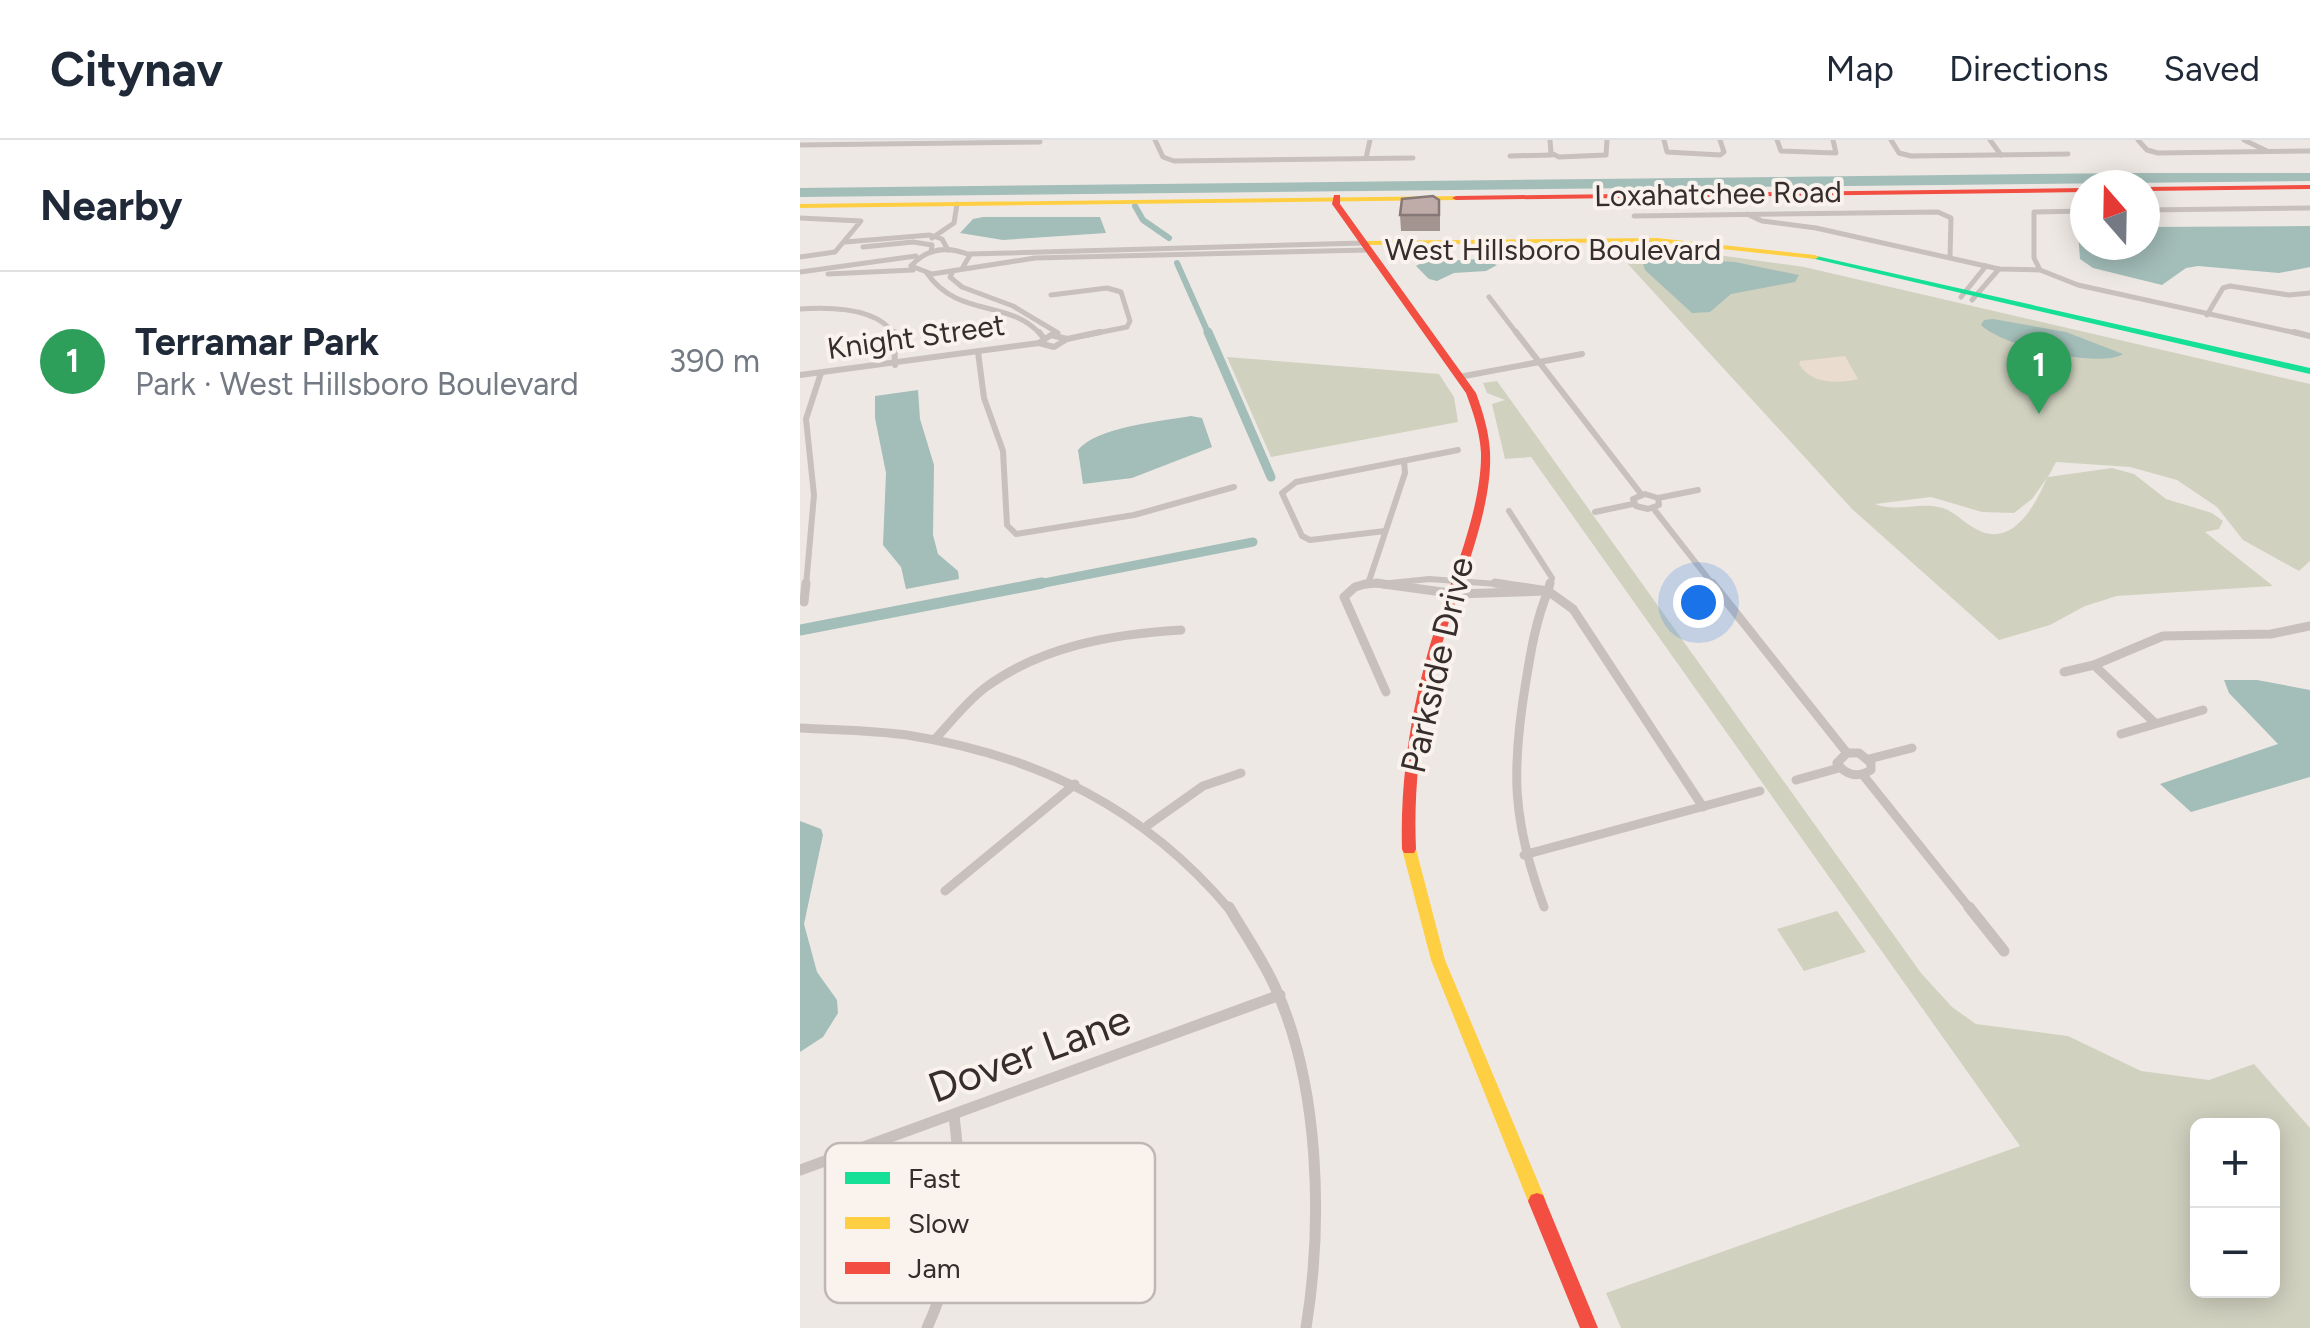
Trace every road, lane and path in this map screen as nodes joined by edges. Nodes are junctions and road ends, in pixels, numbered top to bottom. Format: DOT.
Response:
graph roads {
  1 [pos="1156,140"];
  2 [pos="1370,140"];
  3 [pos="1550,140"];
  4 [pos="1607,140"];
  5 [pos="1664,140"];
  6 [pos="1720,140"];
  7 [pos="1777,140"];
  8 [pos="1833,140"];
  9 [pos="1890,140"];
  10 [pos="1990,140"];
  11 [pos="2138,140"];
  12 [pos="2244,140"];
  13 [pos="986,141"];
  14 [pos="2303,141"];
  15 [pos="1040,142"];
  16 [pos="800,144"];
  17 [pos="2310,149"];
  18 [pos="2270,152"];
  19 [pos="2068,154"];
  20 [pos="1552,155"];
  21 [pos="2001,155"];
  22 [pos="1510,156"];
  23 [pos="1366,158"];
  24 [pos="1413,158"];
  25 [pos="2310,187"];
  26 [pos="2160,189"];
  27 [pos="2070,190"];
  28 [pos="1341,198"];
  29 [pos="800,204"];
  30 [pos="957,204"];
  31 [pos="2310,208"];
  32 [pos="2160,210"];
  33 [pos="2070,211"];
  34 [pos="1747,214"];
  35 [pos="1784,214"];
  36 [pos="1634,216"];
  37 [pos="800,218"];
  38 [pos="1787,224"];
  39 [pos="930,239"];
  40 [pos="884,242"];
  41 [pos="842,245"];
  42 [pos="1366,246"];
  43 [pos="946,247"];
  44 [pos="931,252"];
  45 [pos="969,254"];
  46 [pos="921,256"];
  47 [pos="800,257"];
  48 [pos="1950,257"];
  49 [pos="963,266"];
  50 [pos="1986,266"];
  51 [pos="2000,268"];
  52 [pos="914,270"];
  53 [pos="954,270"];
  54 [pos="2040,270"];
  55 [pos="927,273"];
  56 [pos="800,274"];
  57 [pos="2310,293"];
  58 [pos="1051,295"];
  59 [pos="1969,295"];
  60 [pos="1489,297"];
  61 [pos="800,309"];
  62 [pos="2207,316"];
  63 [pos="2310,336"];
  64 [pos="1064,337"];
  65 [pos="1041,340"];
  66 [pos="978,352"];
  67 [pos="1582,354"];
  68 [pos="1539,362"];
  69 [pos="895,365"];
  70 [pos="2310,371"];
  71 [pos="821,373"];
  72 [pos="800,375"];
  73 [pos="1459,377"];
  74 [pos="2310,379"];
  75 [pos="1458,450"];
  76 [pos="1404,460"];
  77 [pos="1234,487"];
  78 [pos="1698,490"];
  79 [pos="1641,494"];
  80 [pos="1658,498"];
  81 [pos="1634,504"];
  82 [pos="1652,508"];
  83 [pos="1509,511"];
  84 [pos="1595,512"];
  85 [pos="1385,530"];
  86 [pos="1369,581"];
  87 [pos="1454,587"];
  88 [pos="1548,591"];
  89 [pos="804,602"];
  90 [pos="2310,626"];
  91 [pos="1181,630"];
  92 [pos="2094,664"];
  93 [pos="2064,672"];
  94 [pos="1386,692"];
  95 [pos="2204,710"];
  96 [pos="2155,724"];
  97 [pos="800,728"];
  98 [pos="2121,734"];
  99 [pos="936,738"];
  100 [pos="1912,748"];
  101 [pos="1847,753"];
  102 [pos="1870,760"];
  103 [pos="1839,768"];
  104 [pos="1240,773"];
  105 [pos="1864,775"];
  106 [pos="1796,780"];
  107 [pos="1075,784"];
  108 [pos="1760,791"];
  109 [pos="1703,807"];
  110 [pos="1148,825"];
  111 [pos="1524,856"];
  112 [pos="945,891"];
  113 [pos="1544,907"];
  114 [pos="2004,951"];
  115 [pos="1280,996"];
  116 [pos="954,1116"];
  117 [pos="877,1143"];
  118 [pos="958,1143"];
  119 [pos="825,1161"];
  120 [pos="800,1170"];
  121 [pos="936,1303"];
  122 [pos="927,1328"];
  123 [pos="1306,1328"];
  124 [pos="1589,1328"];
  1 -- 23 [label="street"];
  2 -- 23 [label="street"];
  3 -- 20 [label="street"];
  4 -- 20 [label="street"];
  5 -- 6 [label="street"];
  7 -- 8 [label="street"];
  9 -- 21 [label="street"];
  10 -- 21 [label="street"];
  11 -- 18 [label="street"];
  12 -- 18 [label="street"];
  13 -- 15 [label="street"];
  13 -- 16 [label="street"];
  14 -- 17 [label="street"];
  17 -- 18 [label="street"];
  19 -- 21 [label="street"];
  20 -- 22 [label="street"];
  23 -- 24 [label="street"];
  25 -- 26 [label="street"];
  27 -- 28 [label="street, Loxahatchee Road"];
  28 -- 29 [label="street, Loxahatchee Road"];
  28 -- 30 [label="street, Loxahatchee Road"];
  28 -- 42 [label="street, Parkside Drive"];
  29 -- 30 [label="street, Loxahatchee Road"];
  30 -- 39 [label="street"];
  31 -- 32 [label="street"];
  33 -- 54 [label="street"];
  34 -- 35 [label="street"];
  34 -- 36 [label="street"];
  34 -- 38 [label="street"];
  35 -- 38 [label="street"];
  35 -- 48 [label="street"];
  37 -- 41 [label="street"];
  38 -- 48 [label="street"];
  39 -- 40 [label="street"];
  39 -- 40 [label="street"];
  39 -- 43 [label="street"];
  39 -- 44 [label="street"];
  40 -- 41 [label="street"];
  40 -- 41 [label="street"];
  41 -- 47 [label="street"];
  42 -- 45 [label="street, West Hillsboro Boulevard"];
  42 -- 49 [label="street, West Hillsboro Boulevard"];
  42 -- 59 [label="street, West Hillsboro Boulevard"];
  42 -- 73 [label="street, Parkside Drive"];
  43 -- 44 [label="street"];
  43 -- 45 [label="street"];
  44 -- 46 [label="street"];
  45 -- 49 [label="street"];
  46 -- 52 [label="street"];
  46 -- 56 [label="street"];
  48 -- 50 [label="street"];
  49 -- 53 [label="street"];
  50 -- 51 [label="street"];
  50 -- 59 [label="street"];
  51 -- 54 [label="street"];
  51 -- 59 [label="street"];
  52 -- 55 [label="street"];
  52 -- 56 [label="street"];
  53 -- 55 [label="street"];
  53 -- 64 [label="street"];
  54 -- 62 [label="street"];
  55 -- 65 [label="street"];
  57 -- 62 [label="street"];
  58 -- 64 [label="street, Knight Street"];
  59 -- 70 [label="street, West Hillsboro Boulevard"];
  59 -- 74 [label="street, West Hillsboro Boulevard"];
  60 -- 68 [label="street"];
  61 -- 69 [label="street"];
  62 -- 63 [label="street"];
  64 -- 65 [label="street, Knight Street"];
  65 -- 66 [label="street, Knight Street"];
  66 -- 69 [label="street, Knight Street"];
  66 -- 77 [label="street"];
  67 -- 68 [label="street"];
  68 -- 73 [label="street"];
  68 -- 79 [label="street"];
  69 -- 71 [label="street, Knight Street"];
  71 -- 72 [label="street, Knight Street"];
  71 -- 89 [label="street"];
  73 -- 87 [label="street, Parkside Drive"];
  75 -- 76 [label="street"];
  76 -- 85 [label="street"];
  76 -- 85 [label="street"];
  78 -- 80 [label="street"];
  79 -- 80 [label="street"];
  79 -- 81 [label="street"];
  80 -- 82 [label="street"];
  81 -- 82 [label="street"];
  81 -- 84 [label="street"];
  82 -- 101 [label="street"];
  83 -- 88 [label="street"];
  85 -- 86 [label="street"];
  86 -- 87 [label="street"];
  86 -- 94 [label="street"];
  87 -- 88 [label="street"];
  87 -- 124 [label="street, Parkside Drive"];
  88 -- 109 [label="street"];
  88 -- 111 [label="street"];
  90 -- 92 [label="street"];
  91 -- 99 [label="street"];
  92 -- 93 [label="street"];
  92 -- 96 [label="street"];
  95 -- 96 [label="street"];
  96 -- 98 [label="street"];
  97 -- 99 [label="street"];
  99 -- 107 [label="street"];
  100 -- 102 [label="street"];
  101 -- 102 [label="street"];
  101 -- 103 [label="street"];
  102 -- 105 [label="street"];
  103 -- 105 [label="street"];
  103 -- 106 [label="street"];
  104 -- 110 [label="street"];
  105 -- 114 [label="street"];
  107 -- 110 [label="street"];
  107 -- 112 [label="street"];
  108 -- 109 [label="street"];
  109 -- 111 [label="street"];
  110 -- 115 [label="street"];
  111 -- 113 [label="street"];
  115 -- 116 [label="street, Dover Lane"];
  115 -- 123 [label="street"];
  116 -- 117 [label="street, Dover Lane"];
  116 -- 118 [label="street"];
  119 -- 120 [label="street, Dover Lane"];
  121 -- 122 [label="street"];
}
